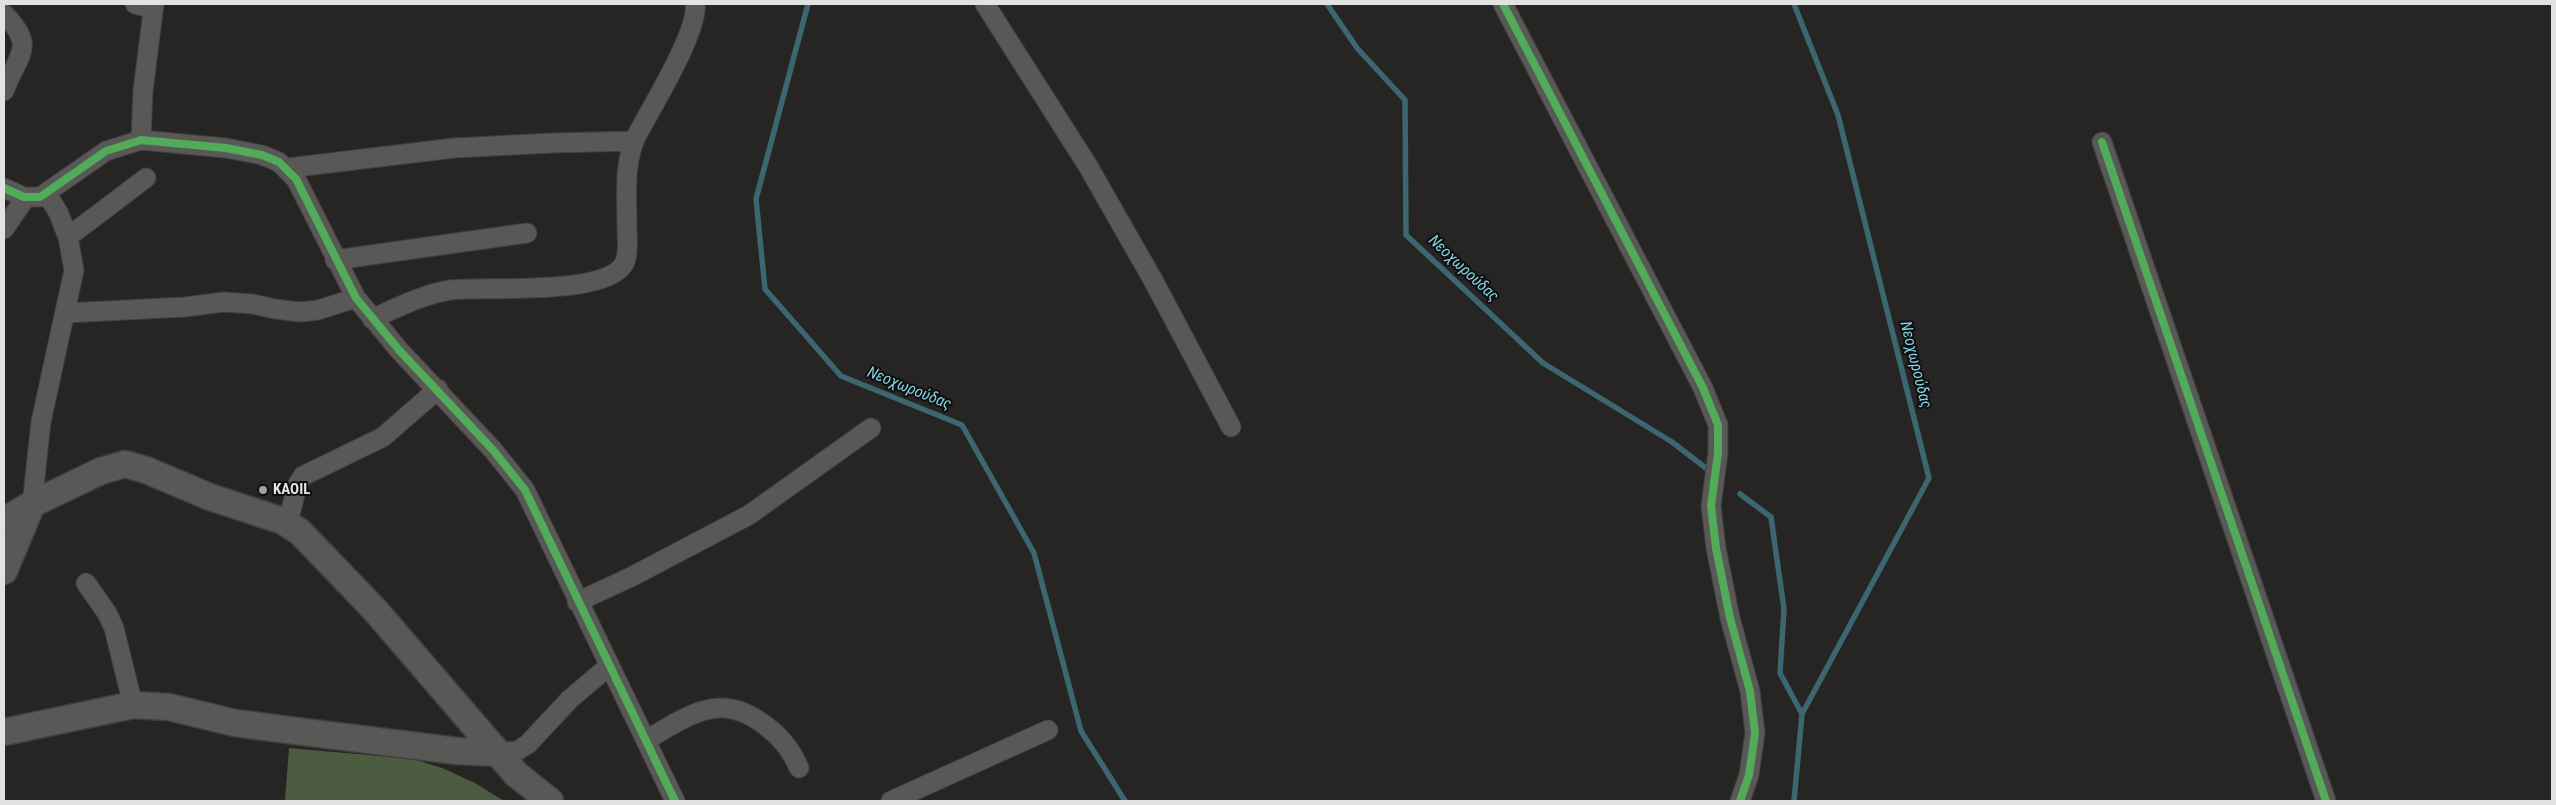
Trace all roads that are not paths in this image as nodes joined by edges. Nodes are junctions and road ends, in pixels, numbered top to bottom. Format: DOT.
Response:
graph roads {
  1 [pos="695,4"];
  2 [pos="985,4"];
  3 [pos="1503,4"];
  4 [pos="147,5"];
  5 [pos="4,14"];
  6 [pos="4,91"];
  7 [pos="141,140"];
  8 [pos="634,141"];
  9 [pos="2102,142"];
  10 [pos="288,168"];
  11 [pos="146,178"];
  12 [pos="4,188"];
  13 [pos="47,194"];
  14 [pos="26,197"];
  15 [pos="4,229"];
  16 [pos="527,233"];
  17 [pos="68,237"];
  18 [pos="335,260"];
  19 [pos="356,298"];
  20 [pos="66,313"];
  21 [pos="372,319"];
  22 [pos="438,389"];
  23 [pos="1231,427"];
  24 [pos="871,428"];
  25 [pos="32,504"];
  26 [pos="4,521"];
  27 [pos="288,523"];
  28 [pos="4,571"];
  29 [pos="86,583"];
  30 [pos="578,602"];
  31 [pos="609,666"];
  32 [pos="133,705"];
  33 [pos="1048,730"];
  34 [pos="4,732"];
  35 [pos="646,740"];
  36 [pos="499,754"];
  37 [pos="799,768"];
  38 [pos="550,801"];
  39 [pos="676,801"];
  40 [pos="891,801"];
  41 [pos="1740,801"];
  42 [pos="2326,801"];
  1 -- 8 [label="street"];
  2 -- 23 [label="street"];
  3 -- 41 [label="street"];
  4 -- 7 [label="street"];
  5 -- 6 [label="street"];
  7 -- 10 [label="street"];
  7 -- 13 [label="street"];
  8 -- 10 [label="street"];
  8 -- 21 [label="street"];
  9 -- 42 [label="street"];
  10 -- 18 [label="street"];
  11 -- 17 [label="street"];
  12 -- 14 [label="street"];
  13 -- 14 [label="street"];
  13 -- 17 [label="street"];
  14 -- 15 [label="street"];
  16 -- 18 [label="street"];
  17 -- 20 [label="street"];
  18 -- 19 [label="street"];
  19 -- 20 [label="street"];
  19 -- 21 [label="street"];
  20 -- 25 [label="street"];
  21 -- 22 [label="street"];
  22 -- 27 [label="street"];
  22 -- 30 [label="street"];
  24 -- 30 [label="street"];
  25 -- 26 [label="street"];
  25 -- 27 [label="street"];
  25 -- 28 [label="street"];
  27 -- 36 [label="street"];
  29 -- 32 [label="street"];
  30 -- 31 [label="street"];
  31 -- 35 [label="street"];
  31 -- 36 [label="street"];
  32 -- 34 [label="street"];
  32 -- 36 [label="street"];
  33 -- 40 [label="street"];
  35 -- 37 [label="street"];
  35 -- 39 [label="street"];
  36 -- 38 [label="street"];
}
